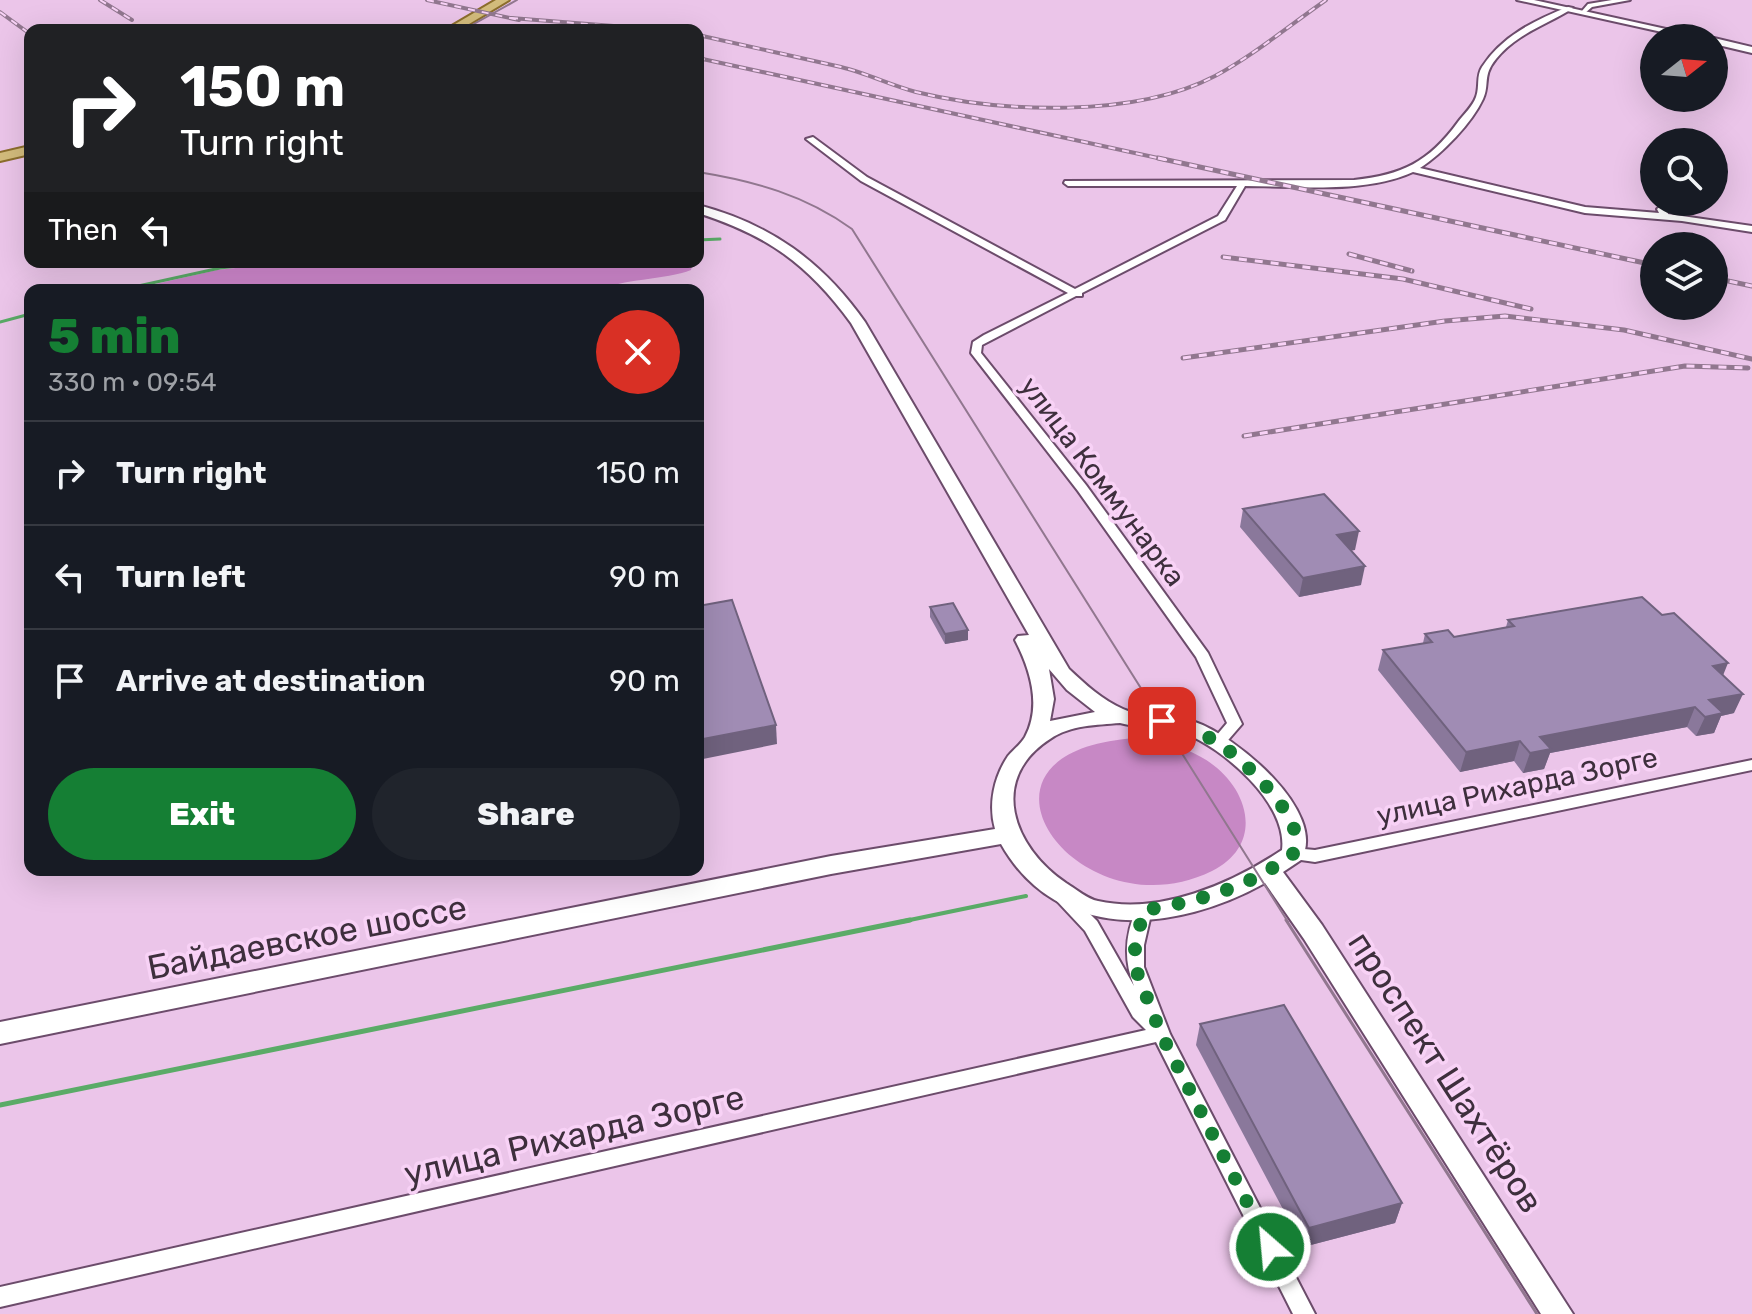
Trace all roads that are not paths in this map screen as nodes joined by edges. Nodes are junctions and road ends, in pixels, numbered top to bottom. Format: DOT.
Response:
graph roads {
  1 [pos="504,0"];
  2 [pos="1521,0"];
  3 [pos="1627,0"];
  4 [pos="1570,8"];
  5 [pos="1585,11"];
  6 [pos="462,24"];
  7 [pos="1641,24"];
  8 [pos="1728,44"];
  9 [pos="1752,50"];
  10 [pos="810,139"];
  11 [pos="24,151"];
  12 [pos="0,157"];
  13 [pos="1416,170"];
  14 [pos="1068,183"];
  15 [pos="1242,184"];
  16 [pos="704,211"];
  17 [pos="1665,217"];
  18 [pos="704,218"];
  19 [pos="1752,229"];
  20 [pos="1078,294"];
  21 [pos="1121,716"];
  22 [pos="1035,738"];
  23 [pos="1218,742"];
  24 [pos="1752,765"];
  25 [pos="1005,835"];
  26 [pos="1293,854"];
  27 [pos="1270,872"];
  28 [pos="1051,886"];
  29 [pos="1144,910"];
  30 [pos="0,1033"];
  31 [pos="1161,1034"];
  32 [pos="0,1297"];
  33 [pos="1304,1314"];
  34 [pos="1558,1314"];
  1 -- 6 [label="main road"];
  2 -- 4 [label="street"];
  3 -- 5 [label="street"];
  4 -- 5 [label="street"];
  4 -- 13 [label="street"];
  5 -- 7 [label="street"];
  8 -- 9 [label="street"];
  10 -- 20 [label="street"];
  11 -- 12 [label="main road"];
  13 -- 15 [label="street"];
  13 -- 17 [label="street"];
  14 -- 15 [label="street"];
  15 -- 20 [label="street, улица Коммунарка"];
  16 -- 21 [label="main road"];
  17 -- 19 [label="street"];
  18 -- 22 [label="main road"];
  20 -- 23 [label="street, улица Коммунарка"];
  21 -- 22 [label="main road"];
  21 -- 23 [label="main road"];
  22 -- 25 [label="main road"];
  23 -- 26 [label="main road"];
  24 -- 26 [label="street, улица Рихарда Зорге"];
  25 -- 28 [label="main road"];
  25 -- 30 [label="main road, Байдаевское шоссе"];
  26 -- 27 [label="main road"];
  27 -- 29 [label="main road"];
  27 -- 34 [label="main road, проспект Шахтёров"];
  28 -- 29 [label="main road"];
  28 -- 31 [label="street"];
  29 -- 31 [label="street"];
  31 -- 32 [label="street, улица Рихарда Зорге"];
  31 -- 33 [label="street"];
}
